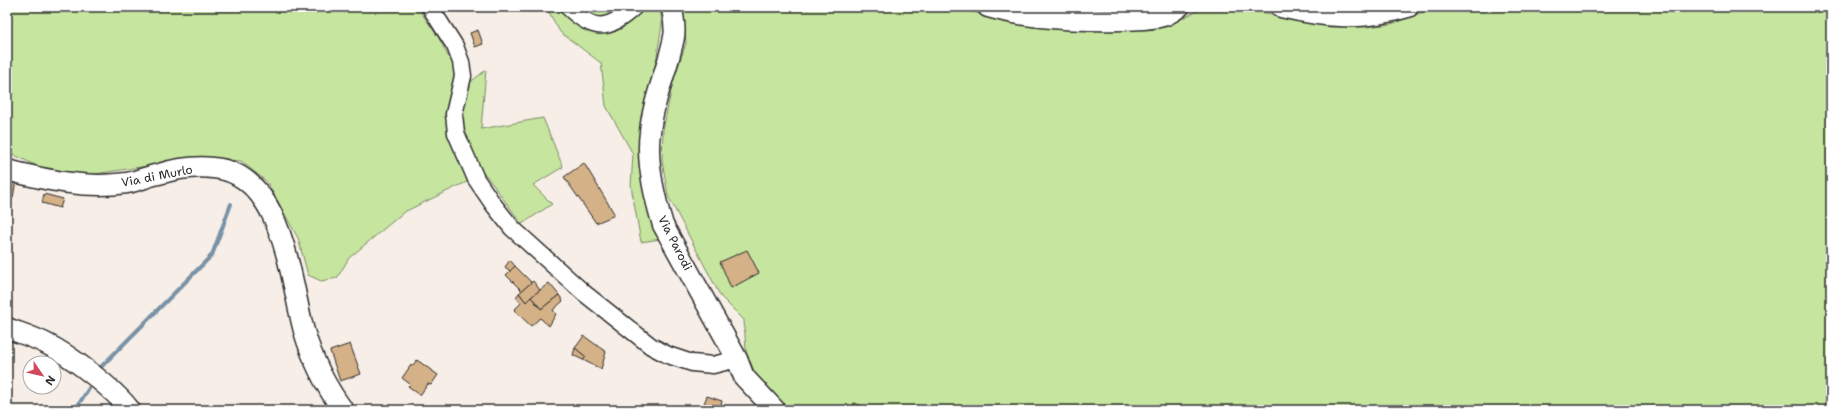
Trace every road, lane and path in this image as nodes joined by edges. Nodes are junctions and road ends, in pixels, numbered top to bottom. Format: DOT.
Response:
graph roads {
  1 [pos="430,7"];
  2 [pos="568,7"];
  3 [pos="634,7"];
  4 [pos="672,7"];
  5 [pos="988,7"];
  6 [pos="1179,7"];
  7 [pos="1281,7"];
  8 [pos="1408,7"];
  9 [pos="7,170"];
  10 [pos="7,328"];
  11 [pos="736,359"];
  12 [pos="130,410"];
  13 [pos="342,410"];
  14 [pos="775,410"];
  1 -- 11 [label="street"];
  2 -- 3 [label="street"];
  4 -- 11 [label="street, Via Parodi"];
  5 -- 6 [label="street"];
  7 -- 8 [label="street"];
  9 -- 13 [label="street, Via di Murlo"];
  10 -- 12 [label="street"];
  11 -- 14 [label="street, Via Parodi"];
}
